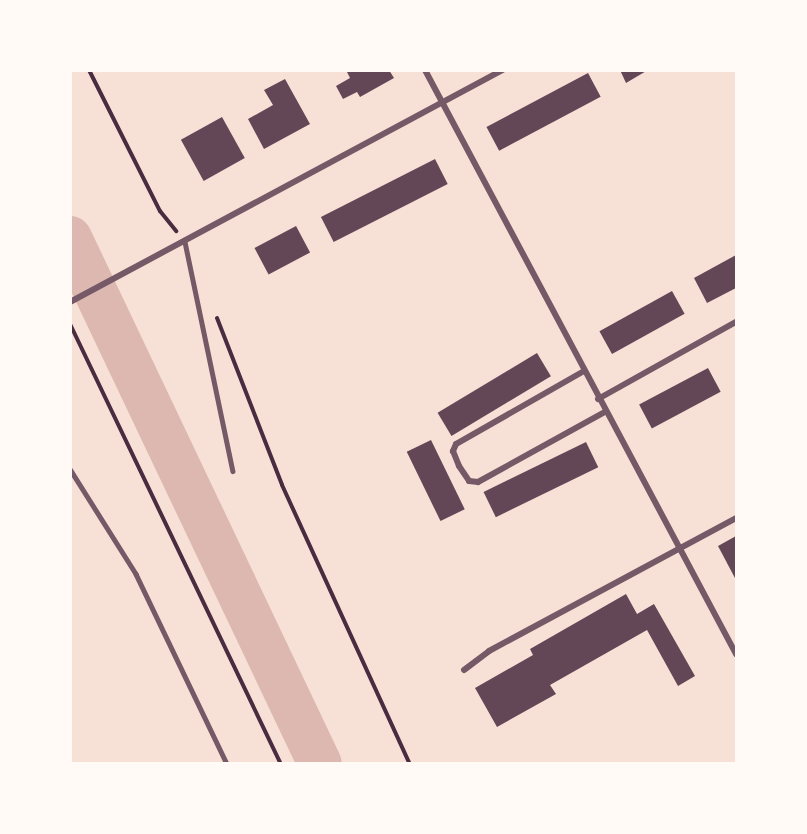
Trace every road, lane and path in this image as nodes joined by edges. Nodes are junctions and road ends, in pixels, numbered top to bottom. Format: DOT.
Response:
graph roads {
  1 [pos="89,70"];
  2 [pos="424,70"];
  3 [pos="502,70"];
  4 [pos="443,104"];
  5 [pos="185,242"];
  6 [pos="70,302"];
  7 [pos="214,308"];
  8 [pos="736,322"];
  9 [pos="70,324"];
  10 [pos="584,371"];
  11 [pos="598,399"];
  12 [pos="605,412"];
  13 [pos="70,469"];
  14 [pos="233,471"];
  15 [pos="736,518"];
  16 [pos="681,548"];
  17 [pos="736,654"];
  18 [pos="464,670"];
  19 [pos="227,764"];
  20 [pos="281,764"];
  21 [pos="410,764"];
  1 -- 5 [label="path"];
  2 -- 4 [label="street"];
  3 -- 4 [label="street"];
  4 -- 5 [label="street"];
  4 -- 10 [label="street"];
  5 -- 6 [label="street"];
  5 -- 14 [label="lane"];
  7 -- 21 [label="path"];
  8 -- 11 [label="street"];
  9 -- 20 [label="path"];
  10 -- 11 [label="street"];
  10 -- 12 [label="street"];
  11 -- 12 [label="street"];
  12 -- 16 [label="street"];
  13 -- 19 [label="lane"];
  15 -- 16 [label="street"];
  16 -- 17 [label="street"];
  16 -- 18 [label="street"];
}
